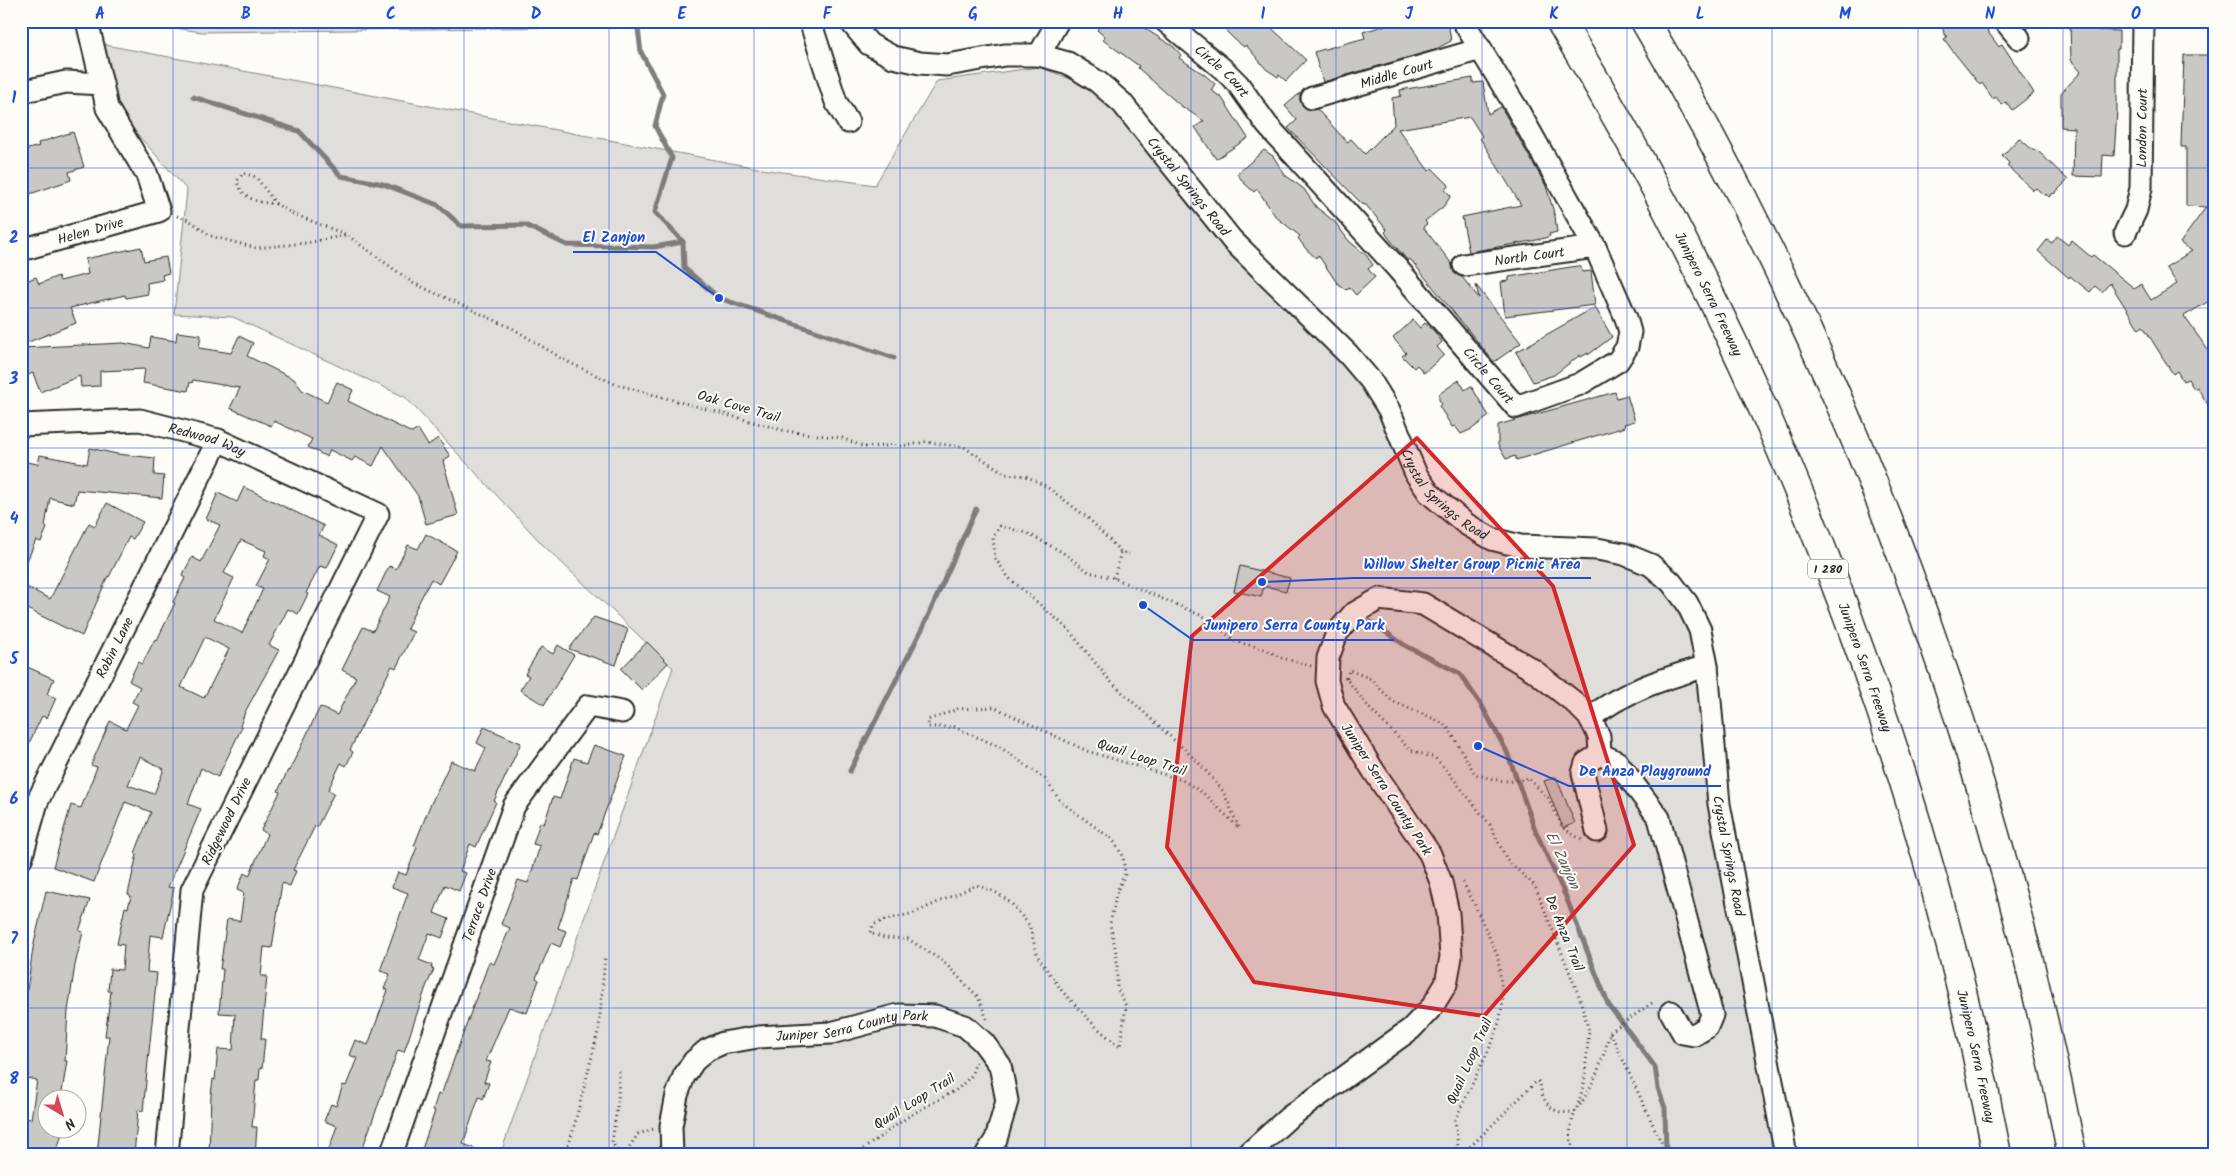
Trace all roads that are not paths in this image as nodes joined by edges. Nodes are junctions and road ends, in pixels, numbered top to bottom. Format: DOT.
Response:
graph roads {
  1 [pos="87,21"];
  2 [pos="810,21"];
  3 [pos="850,21"];
  4 [pos="1058,21"];
  5 [pos="1165,21"];
  6 [pos="1463,21"];
  7 [pos="1560,21"];
  8 [pos="1645,21"];
  9 [pos="2005,21"];
  10 [pos="2143,21"];
  11 [pos="2019,38"];
  12 [pos="1481,50"];
  13 [pos="1039,55"];
  14 [pos="102,84"];
  15 [pos="29,90"];
  16 [pos="1312,98"];
  17 [pos="848,122"];
  18 [pos="2126,233"];
  19 [pos="1595,247"];
  20 [pos="21,250"];
  21 [pos="1464,265"];
  22 [pos="21,425"];
  23 [pos="218,440"];
  24 [pos="378,514"];
  25 [pos="1707,666"];
  26 [pos="622,712"];
  27 [pos="1590,718"];
  28 [pos="1600,754"];
  29 [pos="1592,836"];
  30 [pos="21,859"];
  31 [pos="1664,1006"];
  32 [pos="672,1148"];
  33 [pos="167,1155"];
  34 [pos="391,1155"];
  35 [pos="986,1155"];
  36 [pos="1247,1155"];
  37 [pos="1786,1155"];
  38 [pos="1997,1155"];
  39 [pos="2072,1155"];
  1 -- 14 [label="street"];
  2 -- 17 [label="street"];
  3 -- 13 [label="street, Crystal Springs Road"];
  4 -- 13 [label="street"];
  5 -- 19 [label="street, Circle Court"];
  6 -- 12 [label="street, Circle Court"];
  7 -- 38 [label="highway, Junipero Serra Freeway / I 280"];
  8 -- 39 [label="highway"];
  9 -- 11 [label="street"];
  10 -- 18 [label="street, London Court"];
  12 -- 16 [label="street, Middle Court"];
  12 -- 19 [label="street, Circle Court"];
  13 -- 25 [label="street, Crystal Springs Road"];
  14 -- 15 [label="street"];
  14 -- 20 [label="street, Helen Drive"];
  19 -- 21 [label="street, North Court"];
  22 -- 23 [label="street, Redwood Way"];
  23 -- 24 [label="street, Redwood Way"];
  23 -- 30 [label="street, Robin Lane"];
  24 -- 33 [label="street, Ridgewood Drive"];
  25 -- 27 [label="street"];
  25 -- 37 [label="street, Crystal Springs Road"];
  26 -- 34 [label="street, Terrace Drive"];
  27 -- 28 [label="street, Juniper Serra County Park"];
  27 -- 36 [label="street, Juniper Serra County Park"];
  28 -- 29 [label="street"];
  28 -- 31 [label="street"];
  32 -- 35 [label="street, Juniper Serra County Park"];
}
